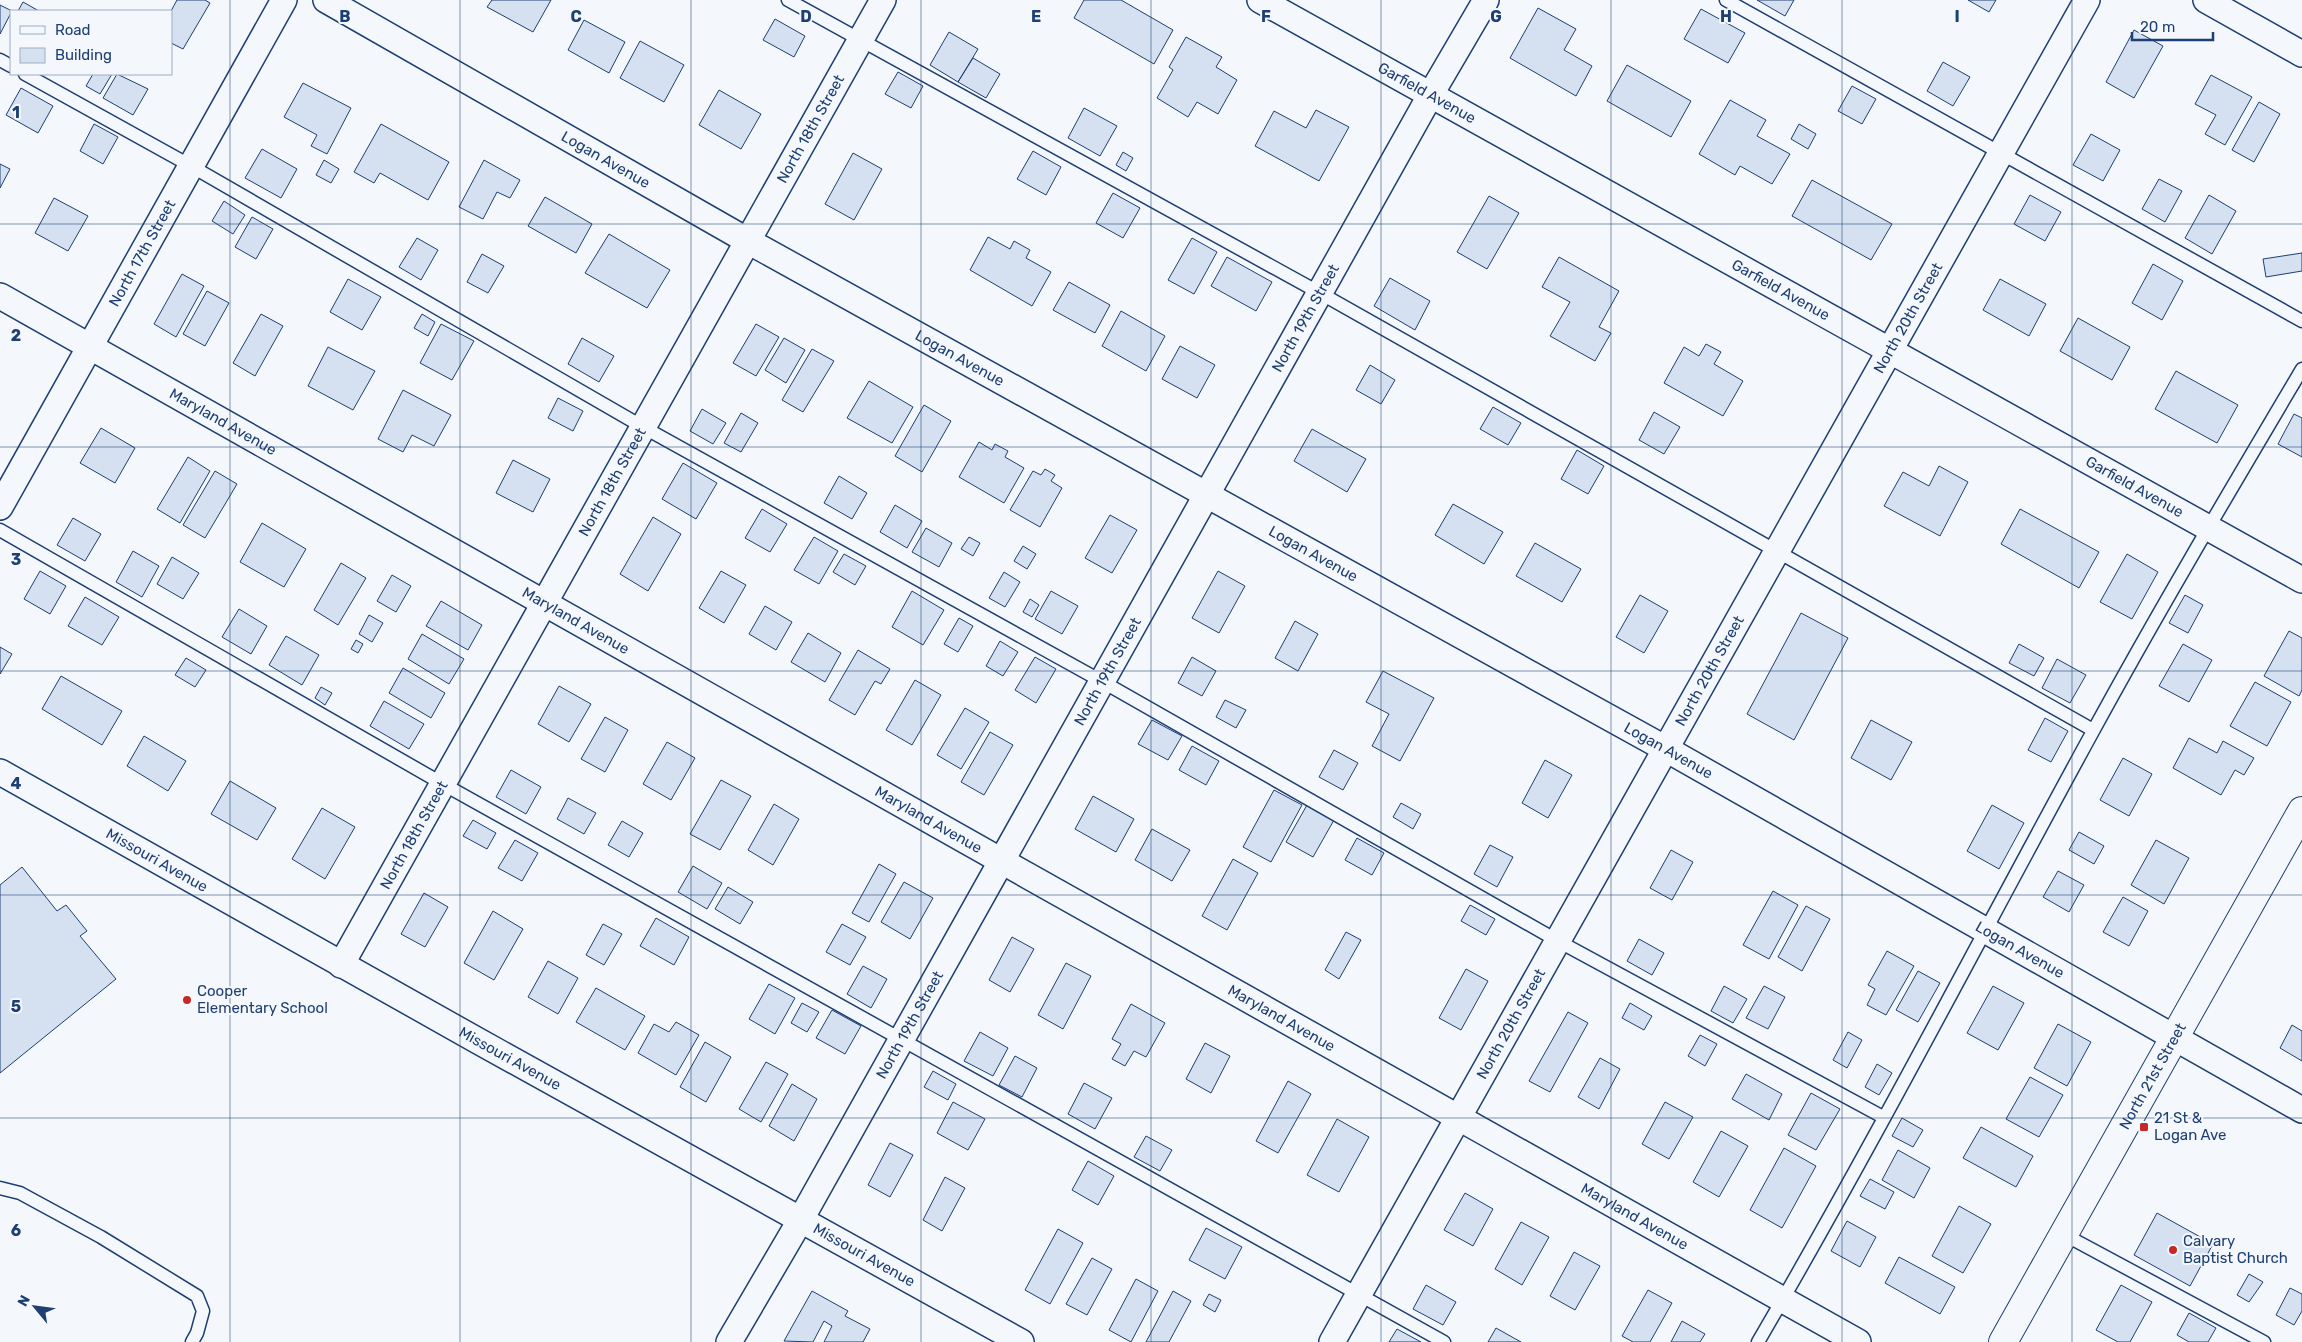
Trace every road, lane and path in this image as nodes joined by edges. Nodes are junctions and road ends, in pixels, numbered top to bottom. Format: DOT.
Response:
graph roads {
  1 [pos="284,0"];
  2 [pos="326,0"];
  3 [pos="788,0"];
  4 [pos="883,0"];
  5 [pos="1260,0"];
  6 [pos="1486,0"];
  7 [pos="1726,0"];
  8 [pos="2087,0"];
  9 [pos="2206,0"];
  10 [pos="860,41"];
  11 [pos="2302,54"];
  12 [pos="27,75"];
  13 [pos="1431,94"];
  14 [pos="2001,154"];
  15 [pos="191,166"];
  16 [pos="748,241"];
  17 [pos="1320,293"];
  18 [pos="0,296"];
  19 [pos="2302,320"];
  20 [pos="90,346"];
  21 [pos="1890,350"];
  22 [pos="2302,368"];
  23 [pos="643,427"];
  24 [pos="1208,494"];
  25 [pos="0,507"];
  26 [pos="2208,528"];
  27 [pos="0,530"];
  28 [pos="1776,552"];
  29 [pos="2302,580"];
  30 [pos="545,603"];
  31 [pos="1103,682"];
  32 [pos="2093,730"];
  33 [pos="1666,749"];
  34 [pos="0,772"];
  35 [pos="443,784"];
  36 [pos="2302,811"];
  37 [pos="1002,862"];
  38 [pos="1986,930"];
  39 [pos="1558,941"];
  40 [pos="341,965"];
  41 [pos="2174,1038"];
  42 [pos="902,1040"];
  43 [pos="2302,1110"];
  44 [pos="1459,1116"];
  45 [pos="1883,1117"];
  46 [pos="0,1188"];
  47 [pos="801,1219"];
  48 [pos="2065,1235"];
  49 [pos="1360,1294"];
  50 [pos="1783,1300"];
  51 [pos="192,1342"];
  52 [pos="729,1342"];
  53 [pos="1021,1342"];
  54 [pos="1332,1342"];
  55 [pos="1444,1342"];
  56 [pos="1758,1342"];
  57 [pos="1858,1342"];
  58 [pos="2003,1342"];
  59 [pos="2264,1342"];
  1 -- 15 [label="street, North 17th Street"];
  2 -- 16 [label="street, Logan Avenue"];
  3 -- 10 [label="lane"];
  4 -- 10 [label="street, North 18th Street"];
  5 -- 13 [label="street, Garfield Avenue"];
  6 -- 13 [label="street, North 19th Street"];
  7 -- 14 [label="lane"];
  8 -- 14 [label="street, North 20th Street"];
  9 -- 11 [label="street"];
  10 -- 16 [label="street, North 18th Street"];
  10 -- 17 [label="lane"];
  12 -- 15 [label="lane"];
  13 -- 17 [label="street, North 19th Street"];
  13 -- 21 [label="street, Garfield Avenue"];
  14 -- 19 [label="lane"];
  14 -- 21 [label="street, North 20th Street"];
  15 -- 20 [label="street, North 17th Street"];
  15 -- 23 [label="lane"];
  16 -- 23 [label="street, North 18th Street"];
  16 -- 24 [label="street, Logan Avenue"];
  17 -- 24 [label="street, North 19th Street"];
  17 -- 28 [label="lane"];
  18 -- 20 [label="street, Maryland Avenue"];
  20 -- 25 [label="street, North 17th Street"];
  20 -- 30 [label="street, Maryland Avenue"];
  21 -- 26 [label="street, Garfield Avenue"];
  21 -- 28 [label="street, North 20th Street"];
  22 -- 26 [label="lane"];
  23 -- 30 [label="street, North 18th Street"];
  23 -- 31 [label="lane"];
  24 -- 31 [label="street, North 19th Street"];
  24 -- 33 [label="street, Logan Avenue"];
  26 -- 29 [label="street, Garfield Avenue"];
  26 -- 32 [label="lane"];
  27 -- 35 [label="lane"];
  28 -- 32 [label="lane"];
  28 -- 33 [label="street, North 20th Street"];
  30 -- 35 [label="street, North 18th Street"];
  30 -- 37 [label="street, Maryland Avenue"];
  31 -- 37 [label="street, North 19th Street"];
  31 -- 39 [label="lane"];
  32 -- 38 [label="lane"];
  33 -- 38 [label="street, Logan Avenue"];
  33 -- 39 [label="street, North 20th Street"];
  34 -- 40 [label="street, Missouri Avenue"];
  35 -- 40 [label="street, North 18th Street"];
  35 -- 42 [label="lane"];
  36 -- 41 [label="street, North 21st Street"];
  37 -- 42 [label="street, North 19th Street"];
  37 -- 44 [label="street, Maryland Avenue"];
  38 -- 41 [label="street, Logan Avenue"];
  38 -- 45 [label="lane"];
  39 -- 44 [label="street, North 20th Street"];
  39 -- 45 [label="lane"];
  40 -- 47 [label="street, Missouri Avenue"];
  41 -- 43 [label="street, Logan Avenue"];
  41 -- 48 [label="street, North 21st Street"];
  42 -- 47 [label="street, North 19th Street"];
  42 -- 49 [label="lane"];
  44 -- 49 [label="street, North 20th Street"];
  44 -- 50 [label="street, Maryland Avenue"];
  45 -- 50 [label="lane"];
  46 -- 51 [label="lane"];
  47 -- 52 [label="street, North 19th Street"];
  47 -- 53 [label="street, Missouri Avenue"];
  48 -- 58 [label="street, North 21st Street"];
  48 -- 59 [label="lane"];
  49 -- 54 [label="street, North 20th Street"];
  49 -- 55 [label="lane"];
  50 -- 56 [label="lane"];
  50 -- 57 [label="street, Maryland Avenue"];
}
